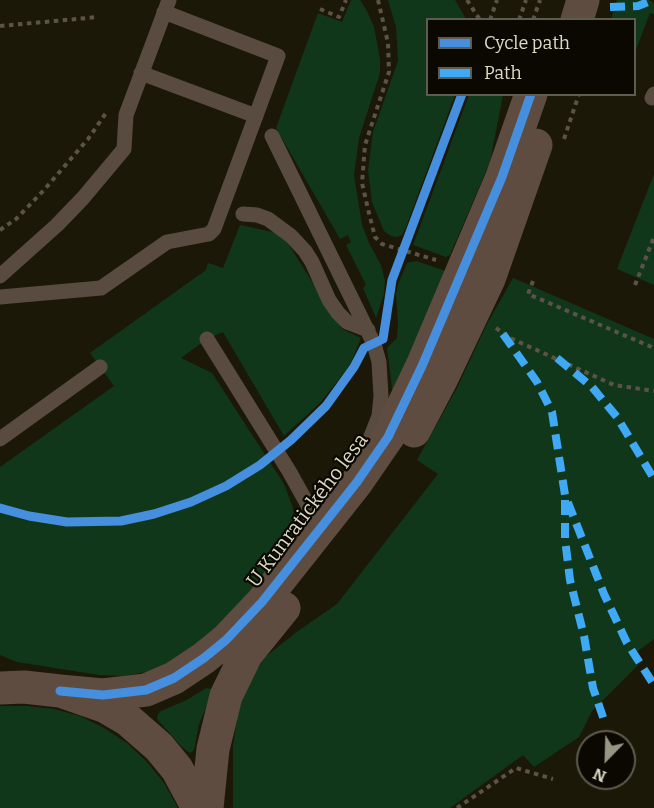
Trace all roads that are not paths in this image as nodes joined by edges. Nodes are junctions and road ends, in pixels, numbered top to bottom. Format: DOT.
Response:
graph roads {
  1 [pos="561,0"];
  2 [pos="583,0"];
  3 [pos="167,6"];
  4 [pos="556,18"];
  5 [pos="578,18"];
  6 [pos="141,73"];
  7 [pos="530,96"];
  8 [pos="552,96"];
  9 [pos="256,116"];
  10 [pos="272,136"];
  11 [pos="243,214"];
  12 [pos="0,276"];
  13 [pos="0,297"];
  14 [pos="368,330"];
  15 [pos="207,339"];
  16 [pos="100,367"];
  17 [pos="0,439"];
  18 [pos="302,552"];
  19 [pos="0,677"];
  20 [pos="0,688"];
  21 [pos="51,690"];
  22 [pos="198,808"];
  23 [pos="207,808"];
  1 -- 4 [label="street"];
  2 -- 5 [label="street"];
  3 -- 6 [label="lane"];
  3 -- 9 [label="lane"];
  6 -- 9 [label="lane"];
  6 -- 12 [label="lane"];
  7 -- 18 [label="street, U Kunratického lesa"];
  8 -- 23 [label="street, U Kunratického lesa"];
  9 -- 13 [label="lane"];
  10 -- 14 [label="lane"];
  11 -- 14 [label="lane"];
  14 -- 18 [label="lane"];
  15 -- 18 [label="lane"];
  16 -- 17 [label="lane"];
  18 -- 21 [label="street, U Kunratického lesa"];
  19 -- 21 [label="street"];
  20 -- 21 [label="street"];
  21 -- 22 [label="street"];
}
